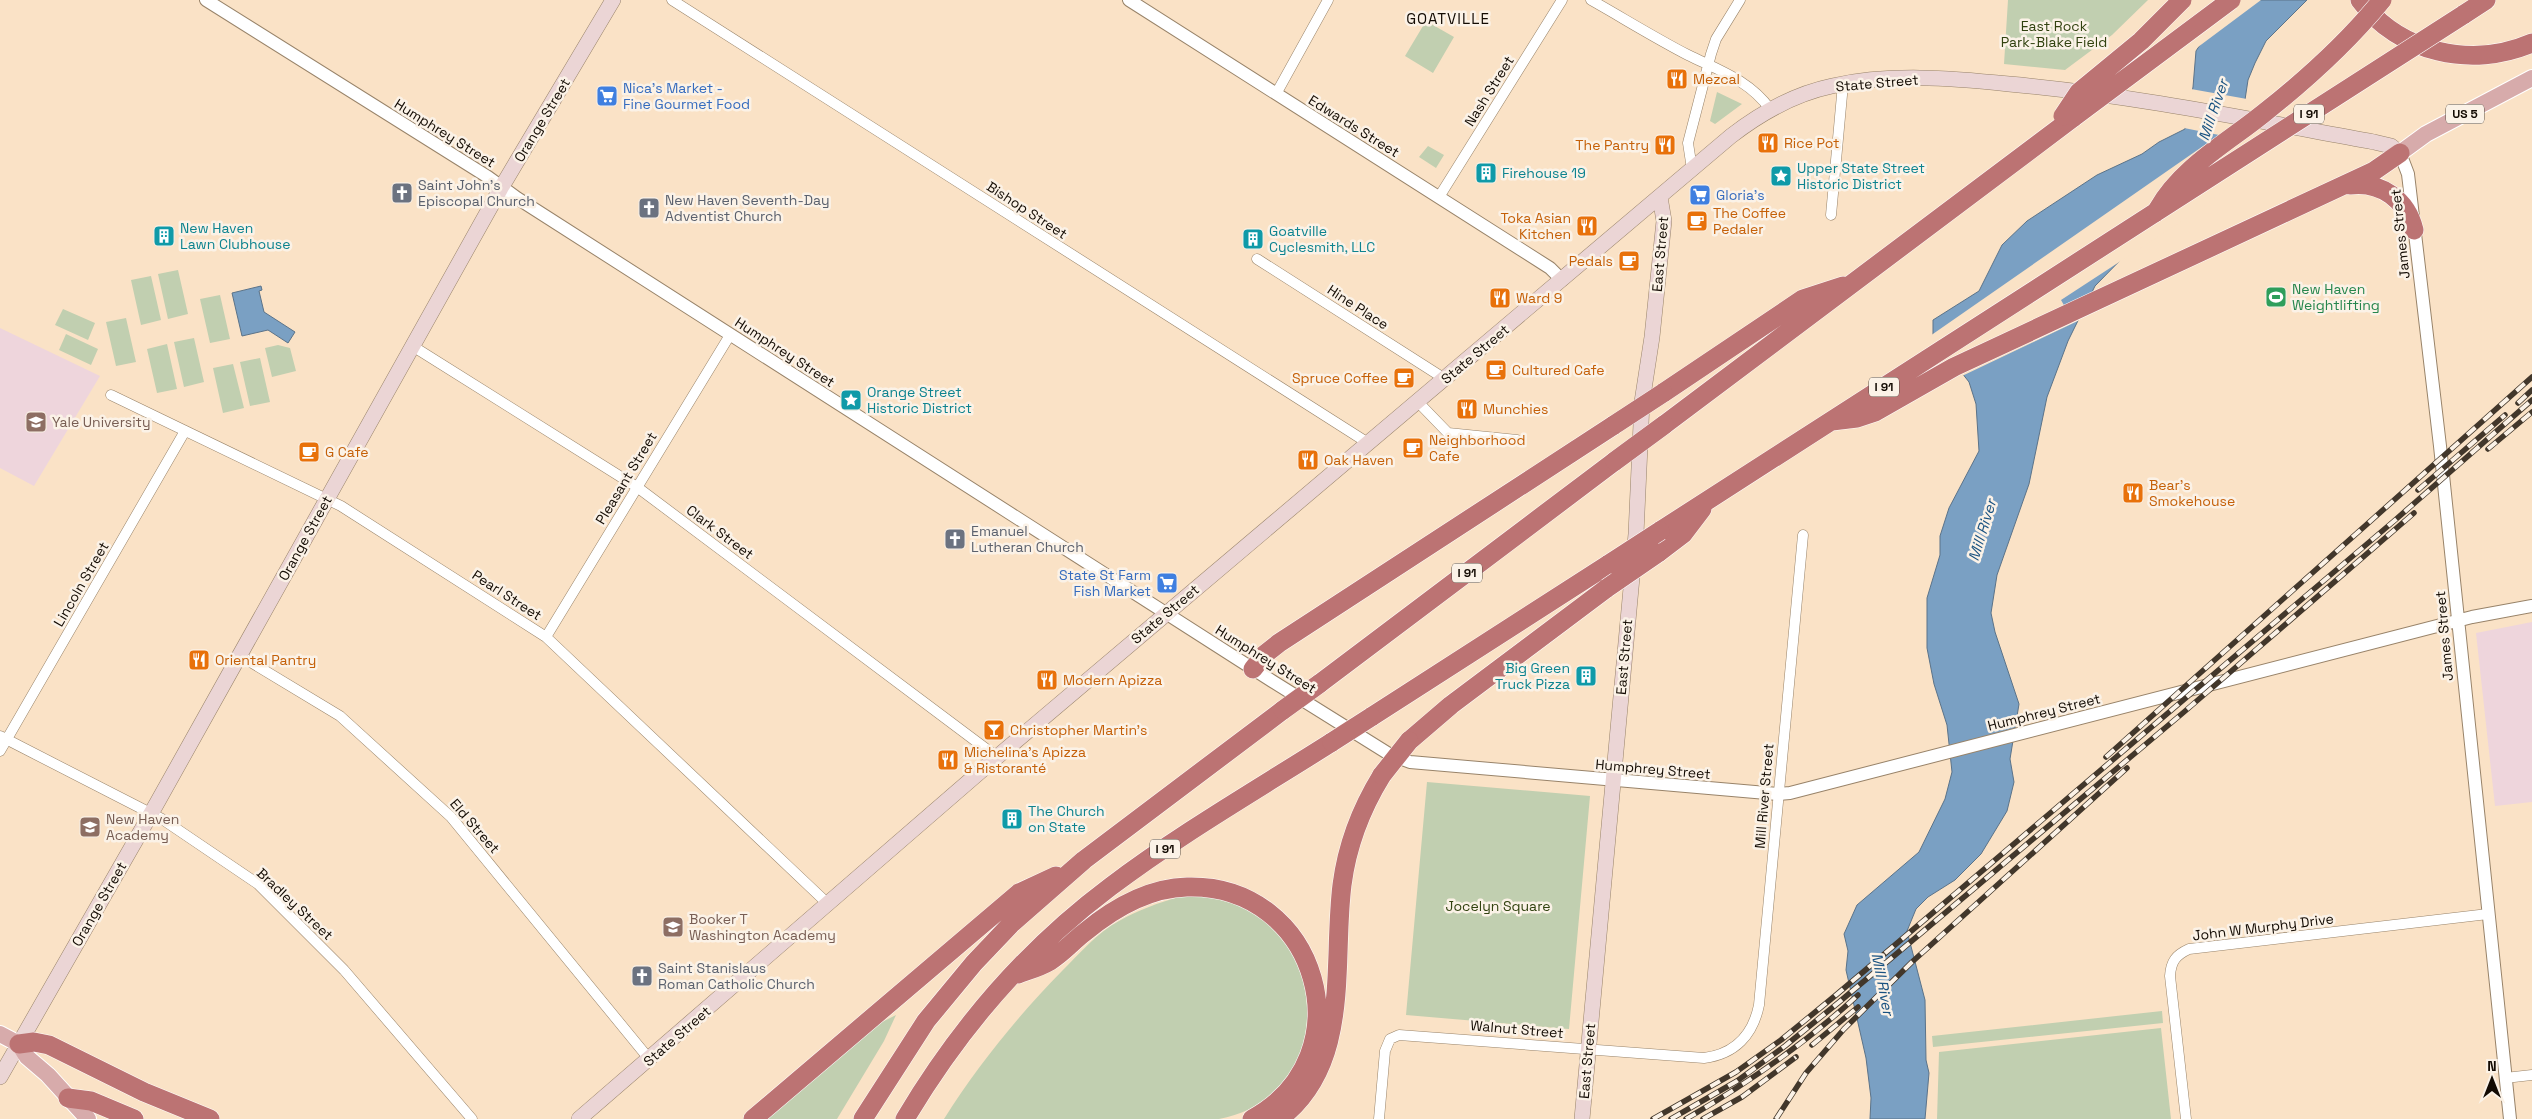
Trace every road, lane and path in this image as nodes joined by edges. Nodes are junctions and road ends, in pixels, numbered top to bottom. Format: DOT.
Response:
graph roads {
  1 [pos="206,0"];
  2 [pos="613,0"];
  3 [pos="672,0"];
  4 [pos="1129,0"];
  5 [pos="1328,0"];
  6 [pos="1562,0"];
  7 [pos="1591,0"];
  8 [pos="1740,0"];
  9 [pos="2182,0"];
  10 [pos="2231,0"];
  11 [pos="2360,0"];
  12 [pos="2382,0"];
  13 [pos="2486,0"];
  14 [pos="2532,43"];
  15 [pos="1708,63"];
  16 [pos="2532,78"];
  17 [pos="1843,84"];
  18 [pos="1276,94"];
  19 [pos="1770,109"];
  20 [pos="2065,121"];
  21 [pos="2400,153"];
  22 [pos="1692,170"];
  23 [pos="2339,187"];
  24 [pos="501,188"];
  25 [pos="1439,197"];
  26 [pos="1660,197"];
  27 [pos="2156,212"];
  28 [pos="1831,215"];
  29 [pos="2414,230"];
  30 [pos="1257,259"];
  31 [pos="1562,280"];
  32 [pos="1852,284"];
  33 [pos="730,335"];
  34 [pos="414,347"];
  35 [pos="1445,379"];
  36 [pos="111,395"];
  37 [pos="1418,402"];
  38 [pos="1832,421"];
  39 [pos="185,430"];
  40 [pos="1517,440"];
  41 [pos="1368,444"];
  42 [pos="636,487"];
  43 [pos="326,499"];
  44 [pos="1709,500"];
  45 [pos="1803,535"];
  46 [pos="2532,606"];
  47 [pos="1166,614"];
  48 [pos="2457,621"];
  49 [pos="546,637"];
  50 [pos="239,654"];
  51 [pos="1253,669"];
  52 [pos="3,738"];
  53 [pos="0,750"];
  54 [pos="996,757"];
  55 [pos="1613,781"];
  56 [pos="1778,794"];
  57 [pos="151,813"];
  58 [pos="1069,872"];
  59 [pos="828,903"];
  60 [pos="2488,914"];
  61 [pos="1012,976"];
  62 [pos="0,1034"];
  63 [pos="19,1044"];
  64 [pos="1589,1049"];
  65 [pos="1731,1050"];
  66 [pos="650,1060"];
  67 [pos="2532,1075"];
  68 [pos="0,1077"];
  69 [pos="2505,1078"];
  70 [pos="68,1098"];
  71 [pos="88,1119"];
  72 [pos="134,1119"];
  73 [pos="210,1119"];
  74 [pos="472,1119"];
  75 [pos="579,1119"];
  76 [pos="754,1119"];
  77 [pos="862,1119"];
  78 [pos="905,1119"];
  79 [pos="1252,1119"];
  80 [pos="1279,1119"];
  81 [pos="1379,1119"];
  82 [pos="1582,1119"];
  83 [pos="2186,1119"];
  84 [pos="2510,1119"];
  1 -- 24 [label="street, Humphrey Street"];
  2 -- 24 [label="main road, Orange Street"];
  3 -- 41 [label="street, Bishop Street"];
  4 -- 18 [label="street, Edwards Street"];
  5 -- 18 [label="street"];
  6 -- 25 [label="street, Nash Street"];
  7 -- 15 [label="street"];
  8 -- 15 [label="street"];
  9 -- 20 [label="highway, bridge"];
  10 -- 20 [label="highway, I 91, bridge"];
  11 -- 14 [label="highway"];
  12 -- 27 [label="highway, bridge"];
  13 -- 27 [label="highway, I 91, bridge"];
  15 -- 19 [label="street"];
  15 -- 22 [label="street"];
  16 -- 21 [label="main road, US 5"];
  17 -- 19 [label="main road, State Street"];
  17 -- 21 [label="main road, State Street"];
  17 -- 28 [label="street"];
  18 -- 25 [label="street, Edwards Street"];
  19 -- 22 [label="main road, State Street"];
  20 -- 32 [label="highway, I 91"];
  21 -- 23 [label="highway"];
  21 -- 29 [label="street, James Street"];
  22 -- 26 [label="main road, State Street"];
  23 -- 29 [label="highway"];
  23 -- 38 [label="highway"];
  24 -- 33 [label="street, Humphrey Street"];
  24 -- 34 [label="main road, Orange Street"];
  25 -- 31 [label="street, Edwards Street"];
  26 -- 31 [label="main road, State Street"];
  26 -- 55 [label="main road, East Street"];
  27 -- 38 [label="highway, I 91"];
  29 -- 48 [label="street, James Street"];
  30 -- 35 [label="street, Hine Place"];
  31 -- 35 [label="main road, State Street"];
  32 -- 51 [label="highway, bridge"];
  32 -- 58 [label="highway, I 91, bridge"];
  33 -- 42 [label="street, Pleasant Street"];
  33 -- 47 [label="street, Humphrey Street"];
  34 -- 42 [label="street, Clark Street"];
  34 -- 43 [label="main road, Orange Street"];
  35 -- 37 [label="main road, State Street"];
  36 -- 39 [label="street, Pearl Street"];
  37 -- 40 [label="street"];
  37 -- 41 [label="main road, State Street"];
  38 -- 44 [label="highway, I 91"];
  39 -- 43 [label="street, Pearl Street"];
  39 -- 52 [label="street, Lincoln Street"];
  41 -- 47 [label="main road, State Street"];
  42 -- 49 [label="street, Pleasant Street"];
  42 -- 54 [label="street, Clark Street"];
  43 -- 49 [label="street, Pearl Street"];
  43 -- 50 [label="main road, Orange Street"];
  44 -- 61 [label="highway, I 91, bridge"];
  44 -- 80 [label="highway, bridge"];
  45 -- 56 [label="street, Mill River Street"];
  46 -- 48 [label="street, Humphrey Street"];
  47 -- 51 [label="street, Humphrey Street"];
  47 -- 54 [label="main road, State Street"];
  48 -- 56 [label="street, Humphrey Street"];
  48 -- 60 [label="street, James Street"];
  49 -- 59 [label="street, Pearl Street"];
  50 -- 57 [label="main road, Orange Street"];
  50 -- 66 [label="street, Eld Street"];
  51 -- 55 [label="street, Humphrey Street"];
  52 -- 53 [label="street, Lincoln Street"];
  52 -- 57 [label="street, Bradley Street"];
  54 -- 59 [label="main road, State Street"];
  55 -- 56 [label="street, Humphrey Street"];
  55 -- 64 [label="main road, East Street"];
  56 -- 65 [label="street, Mill River Street"];
  57 -- 63 [label="main road, Orange Street"];
  57 -- 74 [label="street, Bradley Street"];
  58 -- 76 [label="highway"];
  58 -- 77 [label="highway, I 91"];
  59 -- 66 [label="main road, State Street"];
  60 -- 69 [label="street, James Street"];
  60 -- 83 [label="street, John W Murphy Drive"];
  61 -- 78 [label="highway, I 91"];
  61 -- 79 [label="highway"];
  62 -- 63 [label="main road"];
  63 -- 68 [label="main road, Orange Street"];
  63 -- 70 [label="main road"];
  63 -- 73 [label="highway"];
  64 -- 65 [label="street, Walnut Street"];
  64 -- 81 [label="street, Walnut Street"];
  64 -- 82 [label="main road, East Street"];
  66 -- 75 [label="main road, State Street"];
  67 -- 69 [label="street"];
  69 -- 84 [label="street, James Street"];
  70 -- 71 [label="main road"];
  70 -- 72 [label="highway"];
}
